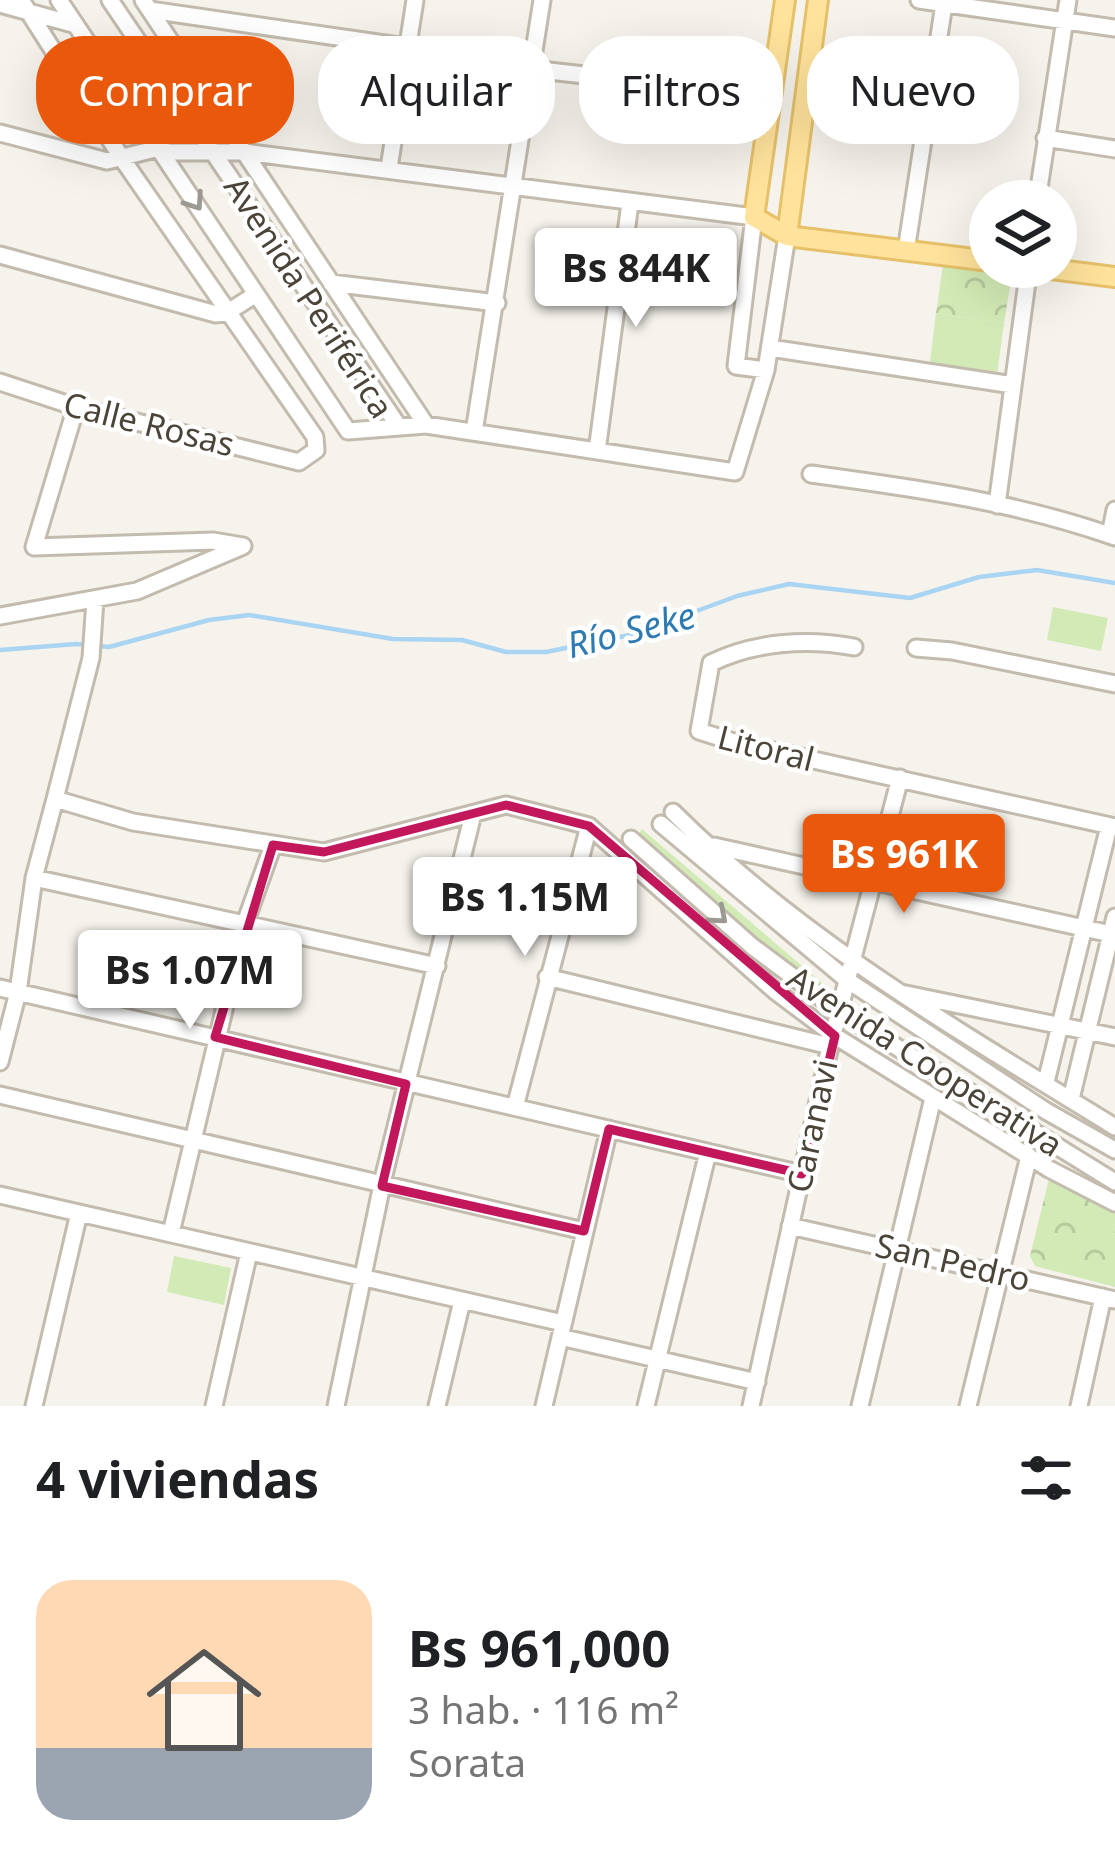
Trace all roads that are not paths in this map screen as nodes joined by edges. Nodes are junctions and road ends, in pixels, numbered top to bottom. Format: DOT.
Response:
graph roads {
  1 [pos="59,0"];
  2 [pos="110,0"];
  3 [pos="415,0"];
  4 [pos="542,0"];
  5 [pos="785,0"];
  6 [pos="818,0"];
  7 [pos="919,0"];
  8 [pos="1068,0"];
  9 [pos="0,4"];
  10 [pos="944,4"];
  11 [pos="146,5"];
  12 [pos="25,6"];
  13 [pos="1065,20"];
  14 [pos="76,25"];
  15 [pos="1115,28"];
  16 [pos="338,36"];
  17 [pos="408,36"];
  18 [pos="537,36"];
  19 [pos="780,36"];
  20 [pos="0,133"];
  21 [pos="1045,138"];
  22 [pos="392,144"];
  23 [pos="520,144"];
  24 [pos="765,144"];
  25 [pos="159,148"];
  26 [pos="1115,148"];
  27 [pos="211,149"];
  28 [pos="244,152"];
  29 [pos="123,160"];
  30 [pos="389,169"];
  31 [pos="1040,180"];
  32 [pos="514,186"];
  33 [pos="630,203"];
  34 [pos="754,217"];
  35 [pos="787,236"];
  36 [pos="906,251"];
  37 [pos="0,255"];
  38 [pos="969,258"];
  39 [pos="1077,272"];
  40 [pos="1115,277"];
  41 [pos="331,283"];
  42 [pos="1029,288"];
  43 [pos="256,294"];
  44 [pos="497,303"];
  45 [pos="228,312"];
  46 [pos="770,348"];
  47 [pos="766,370"];
  48 [pos="0,382"];
  49 [pos="1013,385"];
  50 [pos="76,407"];
  51 [pos="397,424"];
  52 [pos="426,425"];
  53 [pos="474,432"];
  54 [pos="597,451"];
  55 [pos="811,474"];
  56 [pos="997,505"];
  57 [pos="1115,510"];
  58 [pos="1113,536"];
  59 [pos="95,600"];
  60 [pos="0,616"];
  61 [pos="854,647"];
  62 [pos="916,648"];
  63 [pos="1115,684"];
  64 [pos="900,778"];
  65 [pos="56,800"];
  66 [pos="473,814"];
  67 [pos="589,826"];
  68 [pos="1112,826"];
  69 [pos="631,839"];
  70 [pos="705,844"];
  71 [pos="273,845"];
  72 [pos="34,878"];
  73 [pos="872,883"];
  74 [pos="244,926"];
  75 [pos="1084,928"];
  76 [pos="1114,928"];
  77 [pos="853,962"];
  78 [pos="437,966"];
  79 [pos="547,977"];
  80 [pos="847,980"];
  81 [pos="0,988"];
  82 [pos="18,992"];
  83 [pos="904,995"];
  84 [pos="839,1012"];
  85 [pos="1061,1024"];
  86 [pos="1087,1030"];
  87 [pos="215,1037"];
  88 [pos="1115,1037"];
  89 [pos="832,1041"];
  90 [pos="0,1062"];
  91 [pos="1046,1082"];
  92 [pos="406,1084"];
  93 [pos="0,1094"];
  94 [pos="933,1098"];
  95 [pos="1071,1099"];
  96 [pos="515,1107"];
  97 [pos="1115,1126"];
  98 [pos="609,1129"];
  99 [pos="194,1139"];
  100 [pos="1115,1150"];
  101 [pos="708,1152"];
  102 [pos="1029,1156"];
  103 [pos="802,1174"];
  104 [pos="1115,1182"];
  105 [pos="382,1186"];
  106 [pos="0,1195"];
  107 [pos="1115,1202"];
  108 [pos="79,1213"];
  109 [pos="790,1226"];
  110 [pos="584,1231"];
  111 [pos="171,1233"];
  112 [pos="896,1248"];
  113 [pos="249,1252"];
  114 [pos="1000,1271"];
  115 [pos="364,1278"];
  116 [pos="1109,1298"];
  117 [pos="462,1300"];
  118 [pos="562,1330"];
  119 [pos="656,1362"];
  120 [pos="757,1382"];
  121 [pos="34,1406"];
  122 [pos="214,1406"];
  123 [pos="336,1406"];
  124 [pos="437,1406"];
  125 [pos="544,1406"];
  126 [pos="646,1406"];
  127 [pos="752,1406"];
  128 [pos="860,1406"];
  129 [pos="968,1406"];
  130 [pos="1079,1406"];
  1 -- 14 [label="street, Avenida Periférica"];
  2 -- 27 [label="street, Avenida Periférica"];
  3 -- 17 [label="street"];
  4 -- 18 [label="street"];
  5 -- 19 [label="main road"];
  6 -- 35 [label="main road"];
  7 -- 10 [label="street"];
  8 -- 13 [label="street"];
  9 -- 12 [label="street"];
  10 -- 13 [label="street"];
  10 -- 36 [label="street"];
  11 -- 16 [label="street"];
  11 -- 28 [label="street"];
  12 -- 14 [label="street"];
  12 -- 29 [label="street"];
  13 -- 15 [label="street"];
  13 -- 21 [label="street"];
  14 -- 25 [label="street, Avenida Periférica"];
  20 -- 29 [label="street"];
  21 -- 26 [label="street"];
  21 -- 31 [label="street"];
  22 -- 30 [label="street"];
  23 -- 32 [label="street"];
  24 -- 34 [label="main road"];
  25 -- 27 [label="street"];
  25 -- 29 [label="street"];
  25 -- 43 [label="street, Avenida Periférica, one-way"];
  27 -- 28 [label="street"];
  27 -- 51 [label="street, Avenida Periférica"];
  28 -- 30 [label="street"];
  28 -- 41 [label="street"];
  29 -- 45 [label="street"];
  30 -- 32 [label="street"];
  32 -- 33 [label="street"];
  32 -- 44 [label="street"];
  33 -- 34 [label="street"];
  33 -- 54 [label="street"];
  34 -- 35 [label="main road"];
  34 -- 47 [label="street"];
  35 -- 36 [label="main road"];
  35 -- 46 [label="street"];
  36 -- 38 [label="main road"];
  37 -- 45 [label="street"];
  39 -- 40 [label="main road"];
  41 -- 44 [label="street"];
  41 -- 52 [label="street"];
  42 -- 49 [label="street"];
  43 -- 45 [label="street"];
  43 -- 51 [label="street, Avenida Periférica"];
  44 -- 53 [label="street"];
  45 -- 50 [label="street, Calle Rosas"];
  46 -- 47 [label="street"];
  46 -- 49 [label="street"];
  47 -- 54 [label="street"];
  48 -- 50 [label="street, Calle Rosas"];
  49 -- 56 [label="street"];
  50 -- 59 [label="street"];
  51 -- 52 [label="street"];
  52 -- 53 [label="street"];
  53 -- 54 [label="street"];
  55 -- 56 [label="street"];
  56 -- 58 [label="street"];
  57 -- 58 [label="street"];
  59 -- 60 [label="street"];
  59 -- 65 [label="street"];
  61 -- 64 [label="street, Litoral"];
  62 -- 63 [label="street"];
  64 -- 68 [label="street, Litoral"];
  64 -- 73 [label="street, Caranavi"];
  65 -- 71 [label="street"];
  65 -- 72 [label="street"];
  66 -- 67 [label="street"];
  66 -- 71 [label="street"];
  66 -- 78 [label="street"];
  67 -- 79 [label="street"];
  67 -- 89 [label="street"];
  68 -- 75 [label="street"];
  69 -- 84 [label="street, Avenida Cooperativa, one-way"];
  70 -- 73 [label="street"];
  70 -- 77 [label="street"];
  70 -- 80 [label="street, Avenida Cooperativa"];
  71 -- 74 [label="street"];
  72 -- 74 [label="street"];
  72 -- 82 [label="street"];
  73 -- 75 [label="street"];
  73 -- 77 [label="street, Caranavi"];
  74 -- 78 [label="street"];
  74 -- 87 [label="street"];
  75 -- 76 [label="street"];
  75 -- 85 [label="street"];
  76 -- 86 [label="street"];
  77 -- 80 [label="street, Caranavi"];
  77 -- 83 [label="street"];
  78 -- 92 [label="street"];
  79 -- 89 [label="street"];
  79 -- 96 [label="street"];
  80 -- 84 [label="street, Caranavi"];
  80 -- 100 [label="street, Avenida Cooperativa"];
  81 -- 82 [label="street"];
  82 -- 87 [label="street"];
  82 -- 90 [label="street"];
  83 -- 85 [label="street"];
  83 -- 91 [label="street"];
  84 -- 89 [label="street, Caranavi"];
  84 -- 104 [label="street, Avenida Cooperativa"];
  85 -- 86 [label="street"];
  85 -- 91 [label="street"];
  86 -- 88 [label="street"];
  86 -- 95 [label="street"];
  87 -- 92 [label="street"];
  87 -- 99 [label="street"];
  89 -- 94 [label="street"];
  89 -- 103 [label="street, Caranavi"];
  91 -- 95 [label="street"];
  92 -- 96 [label="street"];
  92 -- 105 [label="street"];
  93 -- 99 [label="street"];
  94 -- 102 [label="street"];
  94 -- 112 [label="street"];
  95 -- 97 [label="street"];
  96 -- 98 [label="street"];
  98 -- 101 [label="street"];
  98 -- 110 [label="street"];
  99 -- 105 [label="street"];
  99 -- 111 [label="street"];
  101 -- 103 [label="street"];
  101 -- 119 [label="street"];
  102 -- 107 [label="street"];
  102 -- 114 [label="street"];
  103 -- 109 [label="street, Caranavi"];
  105 -- 110 [label="street"];
  105 -- 115 [label="street"];
  106 -- 108 [label="street"];
  108 -- 111 [label="street"];
  108 -- 121 [label="street"];
  109 -- 112 [label="street, San Pedro"];
  109 -- 120 [label="street, Caranavi"];
  110 -- 118 [label="street"];
  111 -- 113 [label="street"];
  112 -- 114 [label="street, San Pedro"];
  112 -- 128 [label="street"];
  113 -- 115 [label="street"];
  113 -- 122 [label="street"];
  114 -- 116 [label="street, San Pedro"];
  114 -- 129 [label="street"];
  115 -- 117 [label="street"];
  115 -- 123 [label="street"];
  116 -- 130 [label="street"];
  117 -- 118 [label="street"];
  117 -- 124 [label="street"];
  118 -- 119 [label="street"];
  118 -- 125 [label="street"];
  119 -- 120 [label="street"];
  119 -- 126 [label="street"];
  120 -- 127 [label="street, Caranavi"];
}
